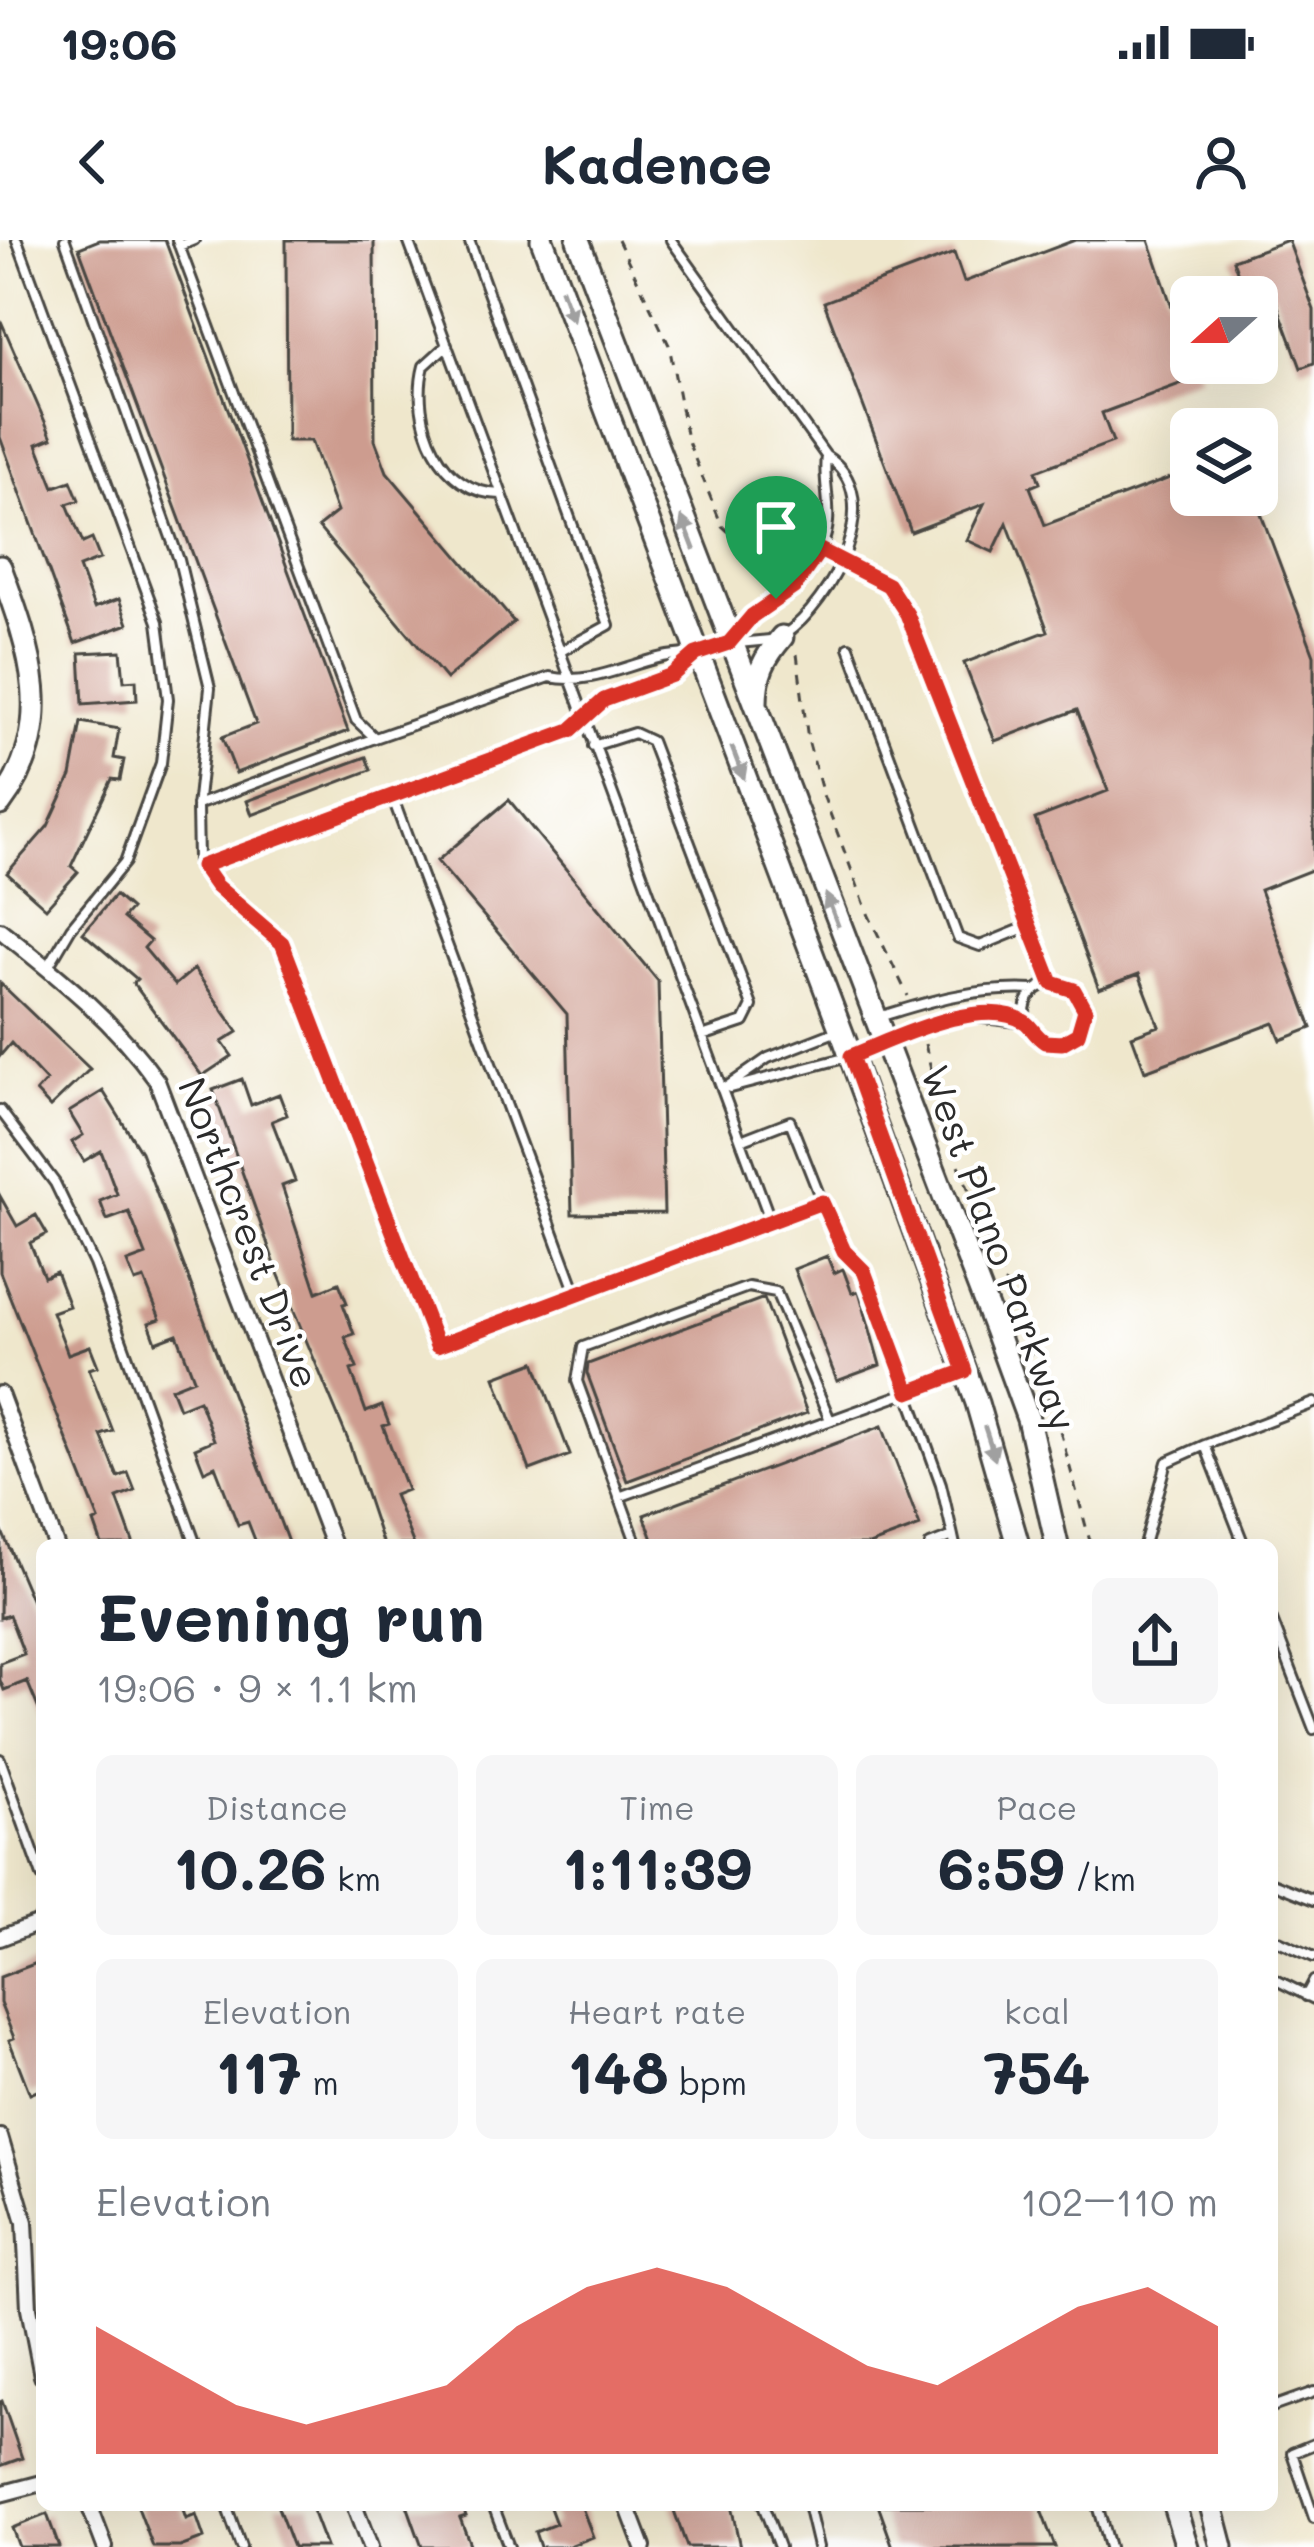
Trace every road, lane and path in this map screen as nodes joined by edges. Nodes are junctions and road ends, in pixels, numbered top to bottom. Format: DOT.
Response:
graph roads {
  1 [pos="17,240"];
  2 [pos="65,240"];
  3 [pos="194,240"];
  4 [pos="408,240"];
  5 [pos="469,240"];
  6 [pos="542,240"];
  7 [pos="578,240"];
  8 [pos="618,240"];
  9 [pos="671,240"];
  10 [pos="178,243"];
  11 [pos="447,344"];
  12 [pos="826,456"];
  13 [pos="502,494"];
  14 [pos="820,550"];
  15 [pos="845,562"];
  16 [pos="0,568"];
  17 [pos="774,594"];
  18 [pos="787,640"];
  19 [pos="729,643"];
  20 [pos="849,647"];
  21 [pos="561,651"];
  22 [pos="696,654"];
  23 [pos="574,682"];
  24 [pos="585,712"];
  25 [pos="756,716"];
  26 [pos="374,738"];
  27 [pos="593,746"];
  28 [pos="392,796"];
  29 [pos="0,803"];
  30 [pos="197,805"];
  31 [pos="202,866"];
  32 [pos="1030,926"];
  33 [pos="0,931"];
  34 [pos="47,968"];
  35 [pos="1052,983"];
  36 [pos="1036,990"];
  37 [pos="908,994"];
  38 [pos="874,1018"];
  39 [pos="1027,1023"];
  40 [pos="841,1030"];
  41 [pos="702,1036"];
  42 [pos="922,1037"];
  43 [pos="884,1043"];
  44 [pos="851,1056"];
  45 [pos="722,1090"];
  46 [pos="0,1110"];
  47 [pos="741,1140"];
  48 [pos="822,1202"];
  49 [pos="771,1222"];
  50 [pos="576,1293"];
  51 [pos="1015,1309"];
  52 [pos="1028,1346"];
  53 [pos="965,1371"];
  54 [pos="909,1392"];
  55 [pos="0,1394"];
  56 [pos="1314,1403"];
  57 [pos="830,1420"];
  58 [pos="1205,1445"];
  59 [pos="619,1497"];
  60 [pos="54,1539"];
  61 [pos="194,1539"];
  62 [pos="331,1539"];
  63 [pos="635,1539"];
  64 [pos="954,1539"];
  65 [pos="1016,1539"];
  66 [pos="1056,1539"];
  67 [pos="1089,1539"];
  68 [pos="1146,1539"];
  69 [pos="1242,1539"];
  70 [pos="1278,1635"];
  71 [pos="1314,1729"];
  72 [pos="0,1760"];
  73 [pos="36,1859"];
  74 [pos="1278,1885"];
  75 [pos="1314,1900"];
  76 [pos="36,1924"];
  77 [pos="0,1938"];
  78 [pos="1278,1941"];
  79 [pos="1314,1957"];
  80 [pos="1278,1981"];
  81 [pos="1314,1981"];
  82 [pos="1311,2000"];
  83 [pos="2,2147"];
  84 [pos="36,2345"];
  85 [pos="1314,2392"];
  86 [pos="1278,2405"];
  87 [pos="1314,2444"];
  88 [pos="36,2485"];
  89 [pos="0,2494"];
  90 [pos="91,2511"];
  91 [pos="228,2511"];
  92 [pos="356,2511"];
  93 [pos="495,2511"];
  94 [pos="629,2511"];
  95 [pos="765,2511"];
  96 [pos="809,2511"];
  97 [pos="1098,2511"];
  98 [pos="1176,2511"];
  99 [pos="1213,2511"];
  100 [pos="1314,2518"];
  101 [pos="105,2547"];
  102 [pos="242,2547"];
  103 [pos="370,2547"];
  104 [pos="509,2547"];
  105 [pos="643,2547"];
  106 [pos="779,2547"];
  107 [pos="818,2547"];
  108 [pos="1109,2547"];
  109 [pos="1186,2547"];
  110 [pos="1222,2547"];
  1 -- 34 [label="lane"];
  2 -- 30 [label="lane"];
  3 -- 10 [label="lane"];
  4 -- 11 [label="lane"];
  5 -- 21 [label="lane"];
  6 -- 22 [label="main road, West Plano Parkway, one-way"];
  19 -- 7 [label="main road, West Plano Parkway, one-way"];
  8 -- 17 [label="path"];
  9 -- 12 [label="lane"];
  10 -- 26 [label="lane"];
  11 -- 13 [label="lane"];
  11 -- 13 [label="lane"];
  12 -- 14 [label="lane"];
  12 -- 15 [label="lane"];
  13 -- 21 [label="lane"];
  14 -- 15 [label="lane"];
  14 -- 19 [label="lane"];
  15 -- 18 [label="lane"];
  15 -- 32 [label="lane"];
  16 -- 29 [label="main road"];
  18 -- 19 [label="lane"];
  18 -- 25 [label="main road"];
  18 -- 37 [label="path"];
  19 -- 22 [label="main road"];
  19 -- 25 [label="main road, West Plano Parkway"];
  20 -- 32 [label="lane"];
  21 -- 23 [label="lane"];
  22 -- 23 [label="lane"];
  22 -- 24 [label="lane"];
  22 -- 40 [label="main road, West Plano Parkway, one-way"];
  23 -- 24 [label="lane"];
  23 -- 26 [label="lane"];
  24 -- 27 [label="lane"];
  24 -- 28 [label="lane"];
  38 -- 25 [label="main road, West Plano Parkway, one-way"];
  26 -- 30 [label="lane"];
  27 -- 41 [label="lane"];
  27 -- 41 [label="lane"];
  28 -- 31 [label="lane"];
  28 -- 50 [label="lane"];
  30 -- 31 [label="lane"];
  31 -- 50 [label="lane"];
  32 -- 35 [label="lane"];
  33 -- 34 [label="street, Northcrest Drive"];
  34 -- 62 [label="street, Northcrest Drive"];
  35 -- 36 [label="lane"];
  35 -- 39 [label="lane"];
  36 -- 38 [label="lane"];
  36 -- 39 [label="lane"];
  38 -- 40 [label="main road"];
  38 -- 43 [label="main road, West Plano Parkway"];
  39 -- 43 [label="lane"];
  40 -- 44 [label="main road, West Plano Parkway"];
  40 -- 45 [label="lane"];
  41 -- 45 [label="lane"];
  42 -- 51 [label="path"];
  43 -- 44 [label="main road"];
  43 -- 66 [label="main road, West Plano Parkway"];
  44 -- 45 [label="lane"];
  44 -- 53 [label="main road, West Plano Parkway"];
  45 -- 47 [label="lane"];
  46 -- 61 [label="lane"];
  47 -- 48 [label="lane"];
  47 -- 49 [label="lane"];
  48 -- 49 [label="lane"];
  48 -- 54 [label="lane"];
  49 -- 50 [label="lane"];
  52 -- 67 [label="path"];
  53 -- 54 [label="lane"];
  53 -- 65 [label="main road, West Plano Parkway, one-way"];
  54 -- 57 [label="lane"];
  54 -- 64 [label="lane"];
  55 -- 60 [label="street"];
  56 -- 58 [label="lane"];
  57 -- 59 [label="lane"];
  57 -- 59 [label="lane"];
  58 -- 68 [label="lane"];
  58 -- 69 [label="lane"];
  59 -- 63 [label="lane"];
  70 -- 71 [label="lane"];
  72 -- 73 [label="lane"];
  74 -- 75 [label="lane"];
  76 -- 77 [label="street"];
  78 -- 79 [label="lane"];
  80 -- 82 [label="lane"];
  81 -- 82 [label="lane"];
  83 -- 84 [label="street"];
  85 -- 86 [label="lane"];
  87 -- 100 [label="lane"];
  88 -- 89 [label="street"];
  90 -- 101 [label="street"];
  91 -- 102 [label="lane"];
  92 -- 103 [label="street"];
  93 -- 104 [label="lane"];
  94 -- 105 [label="street"];
  95 -- 106 [label="lane"];
  96 -- 107 [label="lane"];
  97 -- 108 [label="lane"];
  98 -- 109 [label="main road"];
  99 -- 110 [label="main road"];
}
